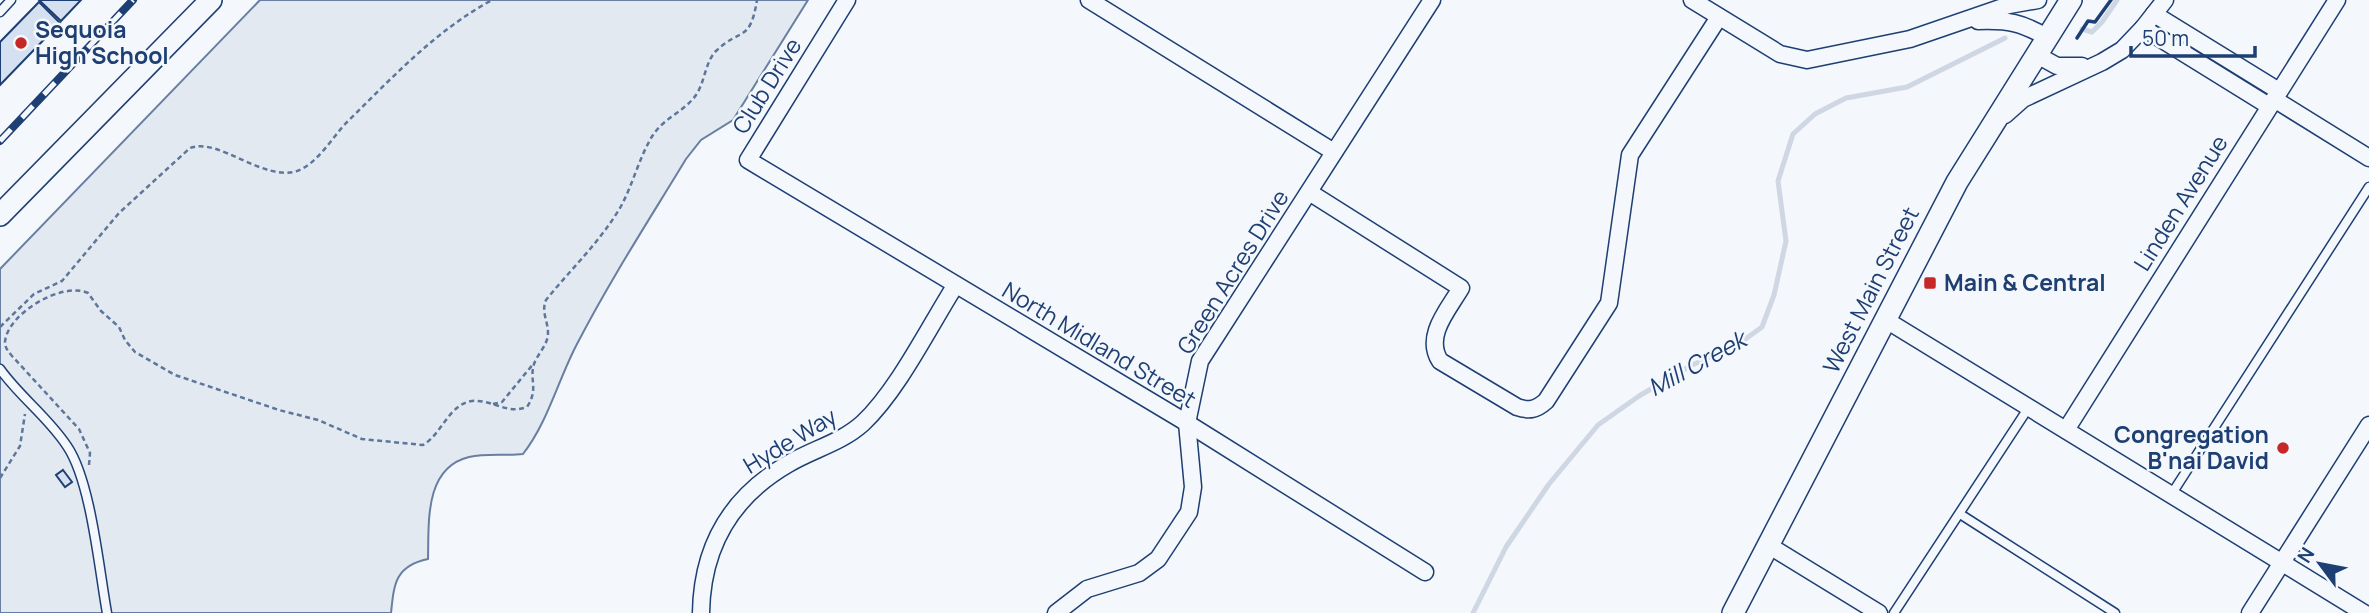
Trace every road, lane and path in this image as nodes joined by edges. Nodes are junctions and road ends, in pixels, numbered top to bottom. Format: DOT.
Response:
graph roads {
  1 [pos="11,0"];
  2 [pos="211,0"];
  3 [pos="492,0"];
  4 [pos="757,0"];
  5 [pos="847,0"];
  6 [pos="1089,0"];
  7 [pos="1432,0"];
  8 [pos="1692,0"];
  9 [pos="2038,0"];
  10 [pos="2071,0"];
  11 [pos="2165,0"];
  12 [pos="2337,0"];
  13 [pos="0,12"];
  14 [pos="2154,15"];
  15 [pos="1719,17"];
  16 [pos="1961,22"];
  17 [pos="2143,28"];
  18 [pos="2042,46"];
  19 [pos="2205,55"];
  20 [pos="2102,62"];
  21 [pos="2274,99"];
  22 [pos="1993,124"];
  23 [pos="1334,152"];
  24 [pos="2369,159"];
  25 [pos="748,160"];
  26 [pos="2369,187"];
  27 [pos="1308,192"];
  28 [pos="0,215"];
  29 [pos="955,286"];
  30 [pos="1885,320"];
  31 [pos="0,327"];
  32 [pos="534,363"];
  33 [pos="0,369"];
  34 [pos="27,401"];
  35 [pos="490,404"];
  36 [pos="2029,407"];
  37 [pos="1187,423"];
  38 [pos="2369,425"];
  39 [pos="2066,430"];
  40 [pos="0,478"];
  41 [pos="83,485"];
  42 [pos="2171,495"];
  43 [pos="1960,514"];
  44 [pos="1768,545"];
  45 [pos="2281,563"];
  46 [pos="1424,572"];
  47 [pos="107,613"];
  48 [pos="701,613"];
  49 [pos="1056,613"];
  50 [pos="1733,613"];
  51 [pos="1880,613"];
  52 [pos="1894,613"];
  53 [pos="2115,613"];
  54 [pos="2250,613"];
  55 [pos="2364,613"];
  1 -- 13 [label="lane"];
  2 -- 28 [label="street"];
  3 -- 31 [label="path"];
  4 -- 32 [label="path"];
  5 -- 25 [label="street, Club Drive"];
  6 -- 23 [label="street"];
  7 -- 23 [label="street, Green Acres Drive"];
  8 -- 15 [label="street"];
  9 -- 16 [label="street"];
  10 -- 18 [label="street, West Main Street"];
  11 -- 14 [label="street"];
  12 -- 21 [label="street, Linden Avenue"];
  14 -- 17 [label="street"];
  14 -- 19 [label="street"];
  15 -- 16 [label="street"];
  15 -- 27 [label="street"];
  16 -- 18 [label="street"];
  17 -- 19 [label="street"];
  17 -- 20 [label="street"];
  18 -- 20 [label="street"];
  18 -- 22 [label="street, West Main Street"];
  19 -- 21 [label="street"];
  20 -- 22 [label="street"];
  21 -- 24 [label="street"];
  21 -- 39 [label="street, Linden Avenue"];
  22 -- 30 [label="street, West Main Street"];
  23 -- 27 [label="street, Green Acres Drive"];
  25 -- 29 [label="street, North Midland Street"];
  26 -- 42 [label="lane"];
  27 -- 37 [label="street, Green Acres Drive"];
  29 -- 37 [label="street, North Midland Street"];
  29 -- 48 [label="street, Hyde Way"];
  30 -- 36 [label="street"];
  30 -- 44 [label="street, West Main Street"];
  32 -- 35 [label="path"];
  32 -- 35 [label="path"];
  33 -- 34 [label="lane"];
  34 -- 40 [label="path"];
  34 -- 41 [label="lane"];
  35 -- 41 [label="path"];
  36 -- 39 [label="street"];
  36 -- 43 [label="lane"];
  37 -- 46 [label="street, North Midland Street"];
  37 -- 49 [label="street, Green Acres Drive"];
  38 -- 45 [label="street"];
  39 -- 42 [label="street"];
  41 -- 47 [label="lane"];
  42 -- 45 [label="street"];
  43 -- 52 [label="lane"];
  43 -- 53 [label="lane"];
  44 -- 50 [label="street, West Main Street"];
  44 -- 51 [label="street"];
  45 -- 54 [label="street"];
  45 -- 55 [label="street"];
}
